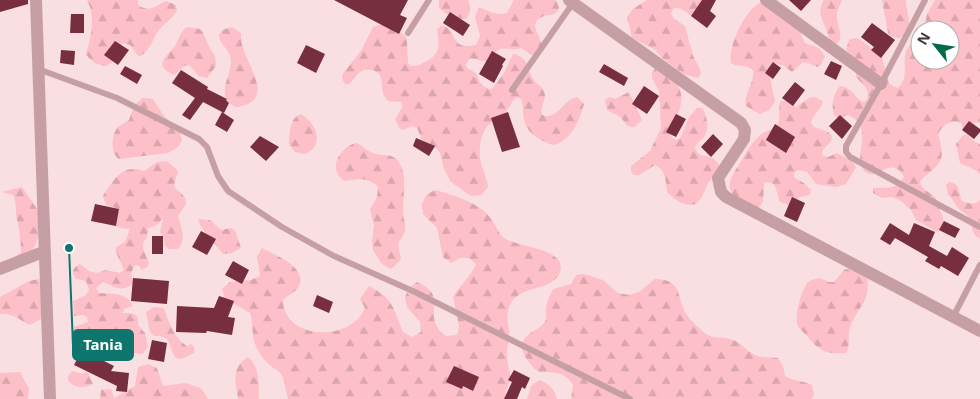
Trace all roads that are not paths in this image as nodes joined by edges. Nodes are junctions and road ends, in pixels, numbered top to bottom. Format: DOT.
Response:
graph roads {
  1 [pos="36,0"];
  2 [pos="429,0"];
  3 [pos="925,0"];
  4 [pos="573,1"];
  5 [pos="772,1"];
  6 [pos="408,33"];
  7 [pos="38,69"];
  8 [pos="881,84"];
  9 [pos="512,90"];
  10 [pos="980,226"];
  11 [pos="43,252"];
  12 [pos="980,265"];
  13 [pos="0,269"];
  14 [pos="953,316"];
  15 [pos="980,331"];
  16 [pos="50,399"];
  17 [pos="630,399"];
  1 -- 7 [label="street"];
  2 -- 6 [label="lane"];
  3 -- 8 [label="lane"];
  4 -- 9 [label="lane"];
  4 -- 14 [label="street"];
  5 -- 8 [label="street"];
  7 -- 11 [label="street"];
  7 -- 17 [label="lane"];
  8 -- 10 [label="lane"];
  11 -- 13 [label="street"];
  11 -- 16 [label="street"];
  12 -- 14 [label="lane"];
  14 -- 15 [label="street"];
}
